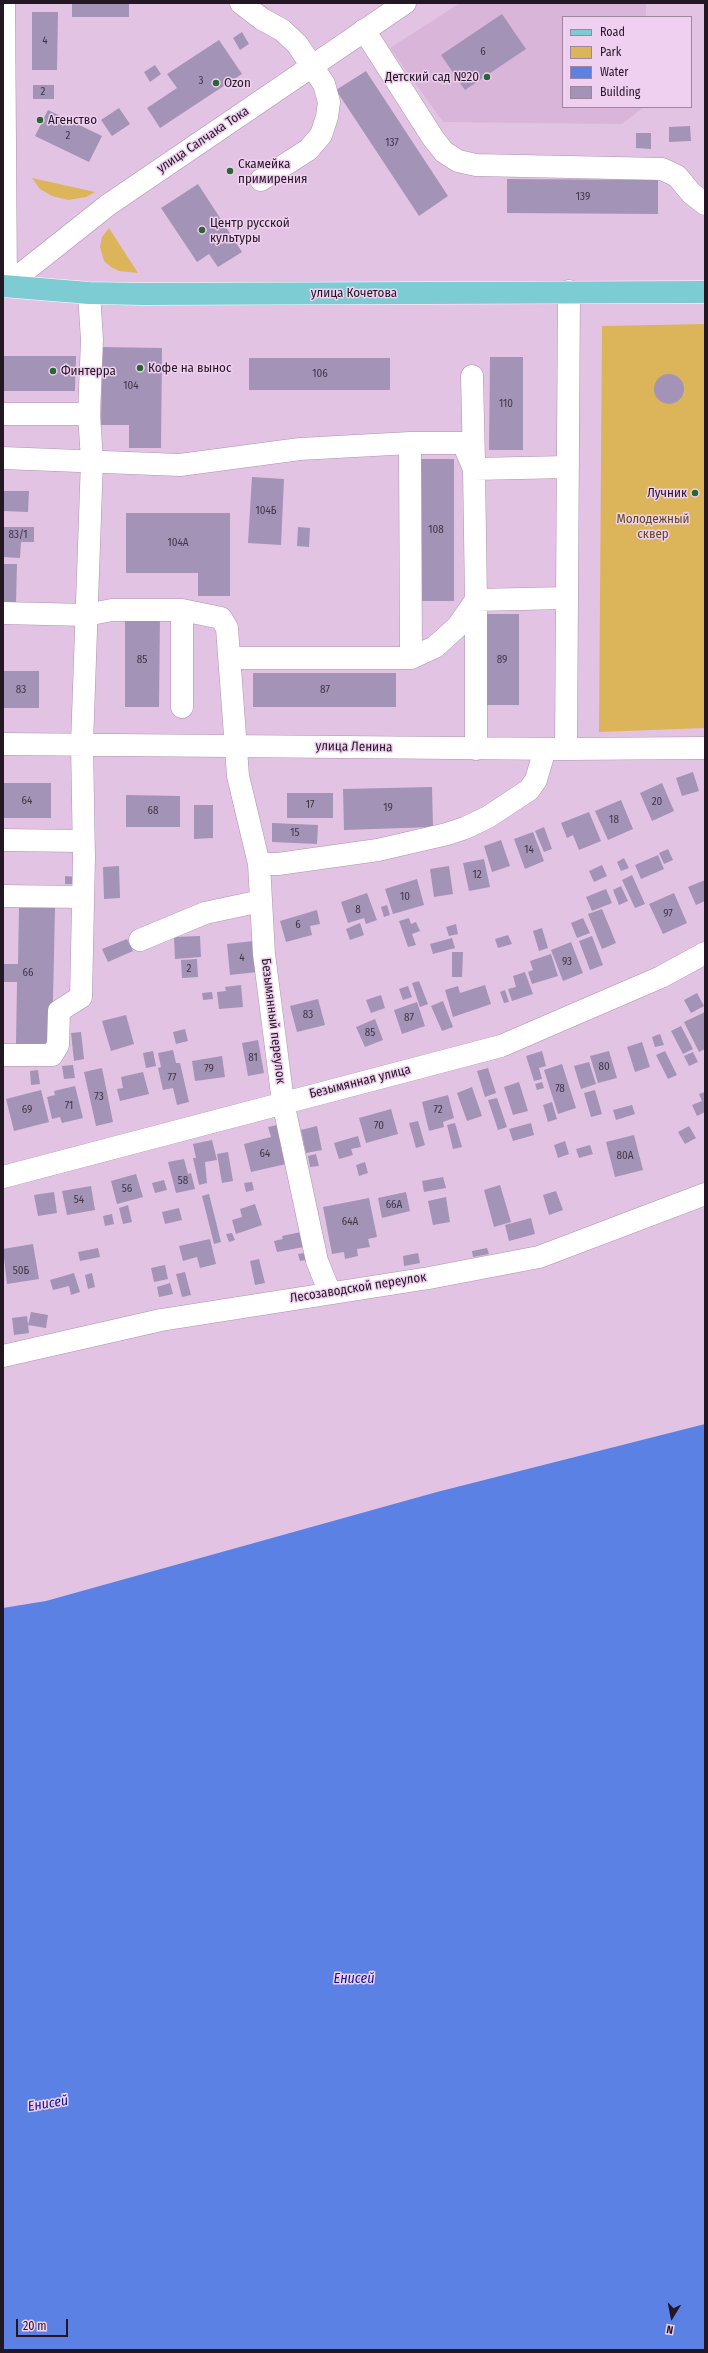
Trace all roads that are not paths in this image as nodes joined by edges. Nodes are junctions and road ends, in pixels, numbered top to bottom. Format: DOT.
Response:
graph roads {
  1 [pos="4,3"];
  2 [pos="241,3"];
  3 [pos="405,3"];
  4 [pos="364,30"];
  5 [pos="312,66"];
  6 [pos="261,180"];
  7 [pos="705,204"];
  8 [pos="4,286"];
  9 [pos="569,291"];
  10 [pos="705,292"];
  11 [pos="89,293"];
  12 [pos="472,376"];
  13 [pos="3,414"];
  14 [pos="89,414"];
  15 [pos="410,443"];
  16 [pos="3,458"];
  17 [pos="92,460"];
  18 [pos="568,467"];
  19 [pos="474,469"];
  20 [pos="568,598"];
  21 [pos="476,600"];
  22 [pos="182,610"];
  23 [pos="3,613"];
  24 [pos="86,615"];
  25 [pos="230,658"];
  26 [pos="411,658"];
  27 [pos="182,708"];
  28 [pos="3,744"];
  29 [pos="82,744"];
  30 [pos="237,746"];
  31 [pos="705,748"];
  32 [pos="476,749"];
  33 [pos="556,749"];
  34 [pos="3,840"];
  35 [pos="82,841"];
  36 [pos="259,864"];
  37 [pos="3,896"];
  38 [pos="83,897"];
  39 [pos="261,901"];
  40 [pos="140,940"];
  41 [pos="705,953"];
  42 [pos="3,1055"];
  43 [pos="283,1102"];
  44 [pos="3,1177"];
  45 [pos="705,1194"];
  46 [pos="330,1294"];
  47 [pos="3,1356"];
  1 -- 8 [label="street"];
  2 -- 5 [label="street"];
  3 -- 4 [label="street, улица Салчака Тока"];
  4 -- 5 [label="street, улица Салчака Тока"];
  4 -- 7 [label="street"];
  5 -- 6 [label="street"];
  5 -- 8 [label="street, улица Салчака Тока"];
  8 -- 11 [label="main road, улица Кочетова"];
  9 -- 10 [label="main road, улица Кочетова"];
  9 -- 11 [label="main road, улица Кочетова"];
  9 -- 18 [label="street"];
  11 -- 14 [label="street"];
  12 -- 19 [label="street"];
  13 -- 14 [label="street"];
  14 -- 17 [label="street"];
  15 -- 17 [label="street"];
  15 -- 19 [label="street"];
  15 -- 26 [label="street"];
  16 -- 17 [label="street"];
  17 -- 24 [label="street"];
  18 -- 19 [label="street"];
  18 -- 20 [label="street"];
  19 -- 21 [label="street"];
  20 -- 21 [label="street"];
  20 -- 33 [label="street"];
  21 -- 26 [label="street"];
  21 -- 32 [label="street"];
  22 -- 24 [label="street, Безымянный переулок"];
  22 -- 25 [label="street, Безымянный переулок"];
  22 -- 27 [label="street"];
  23 -- 24 [label="street, Безымянный переулок"];
  24 -- 29 [label="street"];
  25 -- 26 [label="street"];
  25 -- 30 [label="street, Безымянный переулок"];
  28 -- 29 [label="street, улица Ленина"];
  29 -- 30 [label="street, улица Ленина"];
  29 -- 35 [label="street"];
  30 -- 32 [label="street, улица Ленина"];
  30 -- 36 [label="street, Безымянный переулок"];
  31 -- 33 [label="street, улица Ленина"];
  32 -- 33 [label="street, улица Ленина"];
  33 -- 36 [label="street"];
  34 -- 35 [label="street"];
  35 -- 38 [label="street"];
  36 -- 39 [label="street, Безымянный переулок"];
  37 -- 38 [label="street"];
  38 -- 42 [label="street"];
  39 -- 40 [label="street"];
  39 -- 43 [label="street, Безымянный переулок"];
  41 -- 43 [label="street, Безымянная улица"];
  43 -- 44 [label="street, Безымянная улица"];
  43 -- 46 [label="street, Безымянный переулок"];
  45 -- 46 [label="street, Лесозаводской переулок"];
  46 -- 47 [label="street, Лесозаводской переулок"];
}
